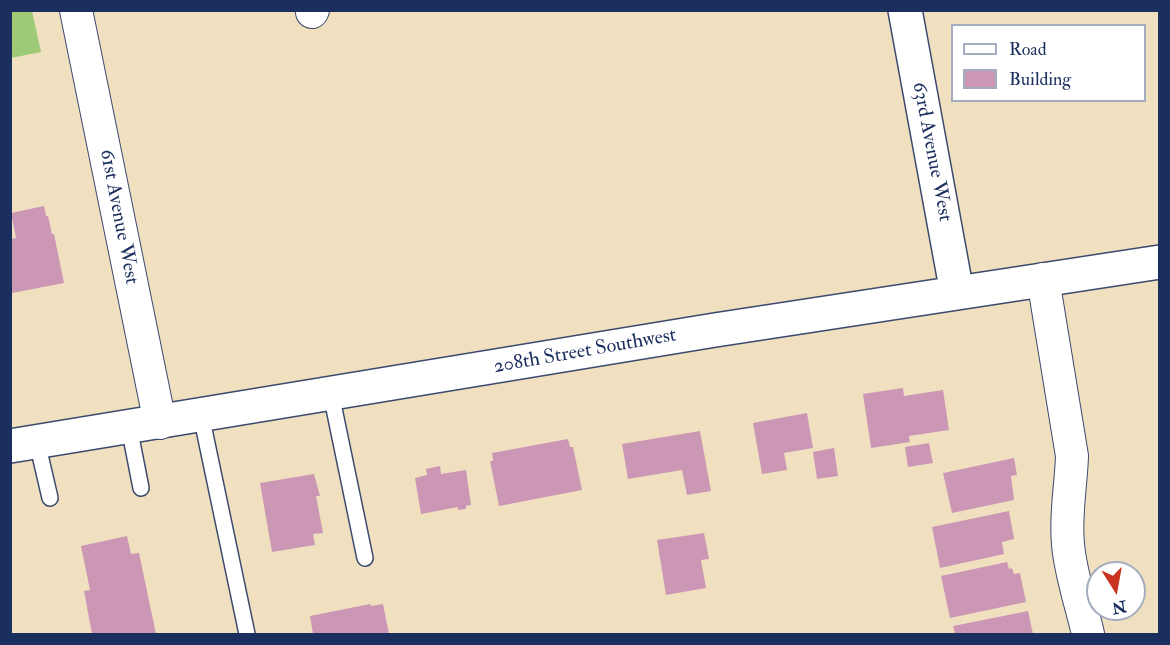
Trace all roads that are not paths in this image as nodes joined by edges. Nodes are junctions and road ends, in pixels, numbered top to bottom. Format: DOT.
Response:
graph roads {
  1 [pos="76,10"];
  2 [pos="905,10"];
  3 [pos="1160,262"];
  4 [pos="1043,279"];
  5 [pos="957,293"];
  6 [pos="331,394"];
  7 [pos="201,416"];
  8 [pos="144,425"];
  9 [pos="24,444"];
  10 [pos="141,488"];
  11 [pos="50,498"];
  12 [pos="365,558"];
  13 [pos="247,634"];
  14 [pos="1088,634"];
  1 -- 8 [label="street, 61st Avenue West"];
  2 -- 5 [label="street, 63rd Avenue West"];
  3 -- 4 [label="street, 208th Street Southwest"];
  4 -- 5 [label="street, 208th Street Southwest"];
  4 -- 14 [label="street"];
  5 -- 6 [label="street, 208th Street Southwest"];
  6 -- 7 [label="street, 208th Street Southwest"];
  6 -- 12 [label="lane"];
  7 -- 8 [label="street, 208th Street Southwest"];
  7 -- 13 [label="lane"];
  8 -- 9 [label="street, 208th Street Southwest"];
  8 -- 10 [label="lane"];
  9 -- 11 [label="lane"];
}
